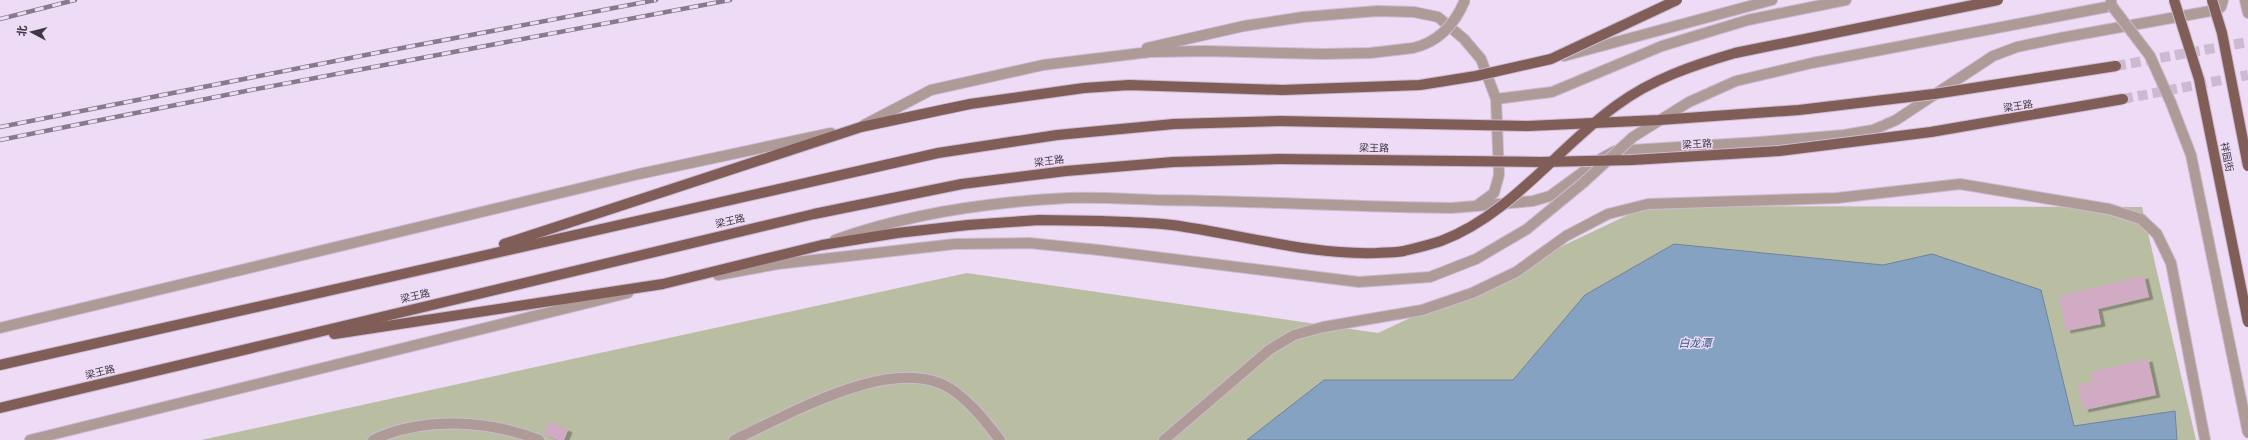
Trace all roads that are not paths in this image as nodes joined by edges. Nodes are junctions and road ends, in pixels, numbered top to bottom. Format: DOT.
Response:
graph roads {
  1 [pos="1464,0"];
  2 [pos="1677,0"];
  3 [pos="1772,0"];
  4 [pos="1846,0"];
  5 [pos="1998,0"];
  6 [pos="2174,0"];
  7 [pos="2212,0"];
  8 [pos="2223,0"];
  9 [pos="2246,0"];
  10 [pos="2111,3"];
  11 [pos="2248,13"];
  12 [pos="1121,55"];
  13 [pos="1551,59"];
  14 [pos="2116,66"];
  15 [pos="1496,99"];
  16 [pos="2123,99"];
  17 [pos="861,127"];
  18 [pos="2248,166"];
  19 [pos="1476,206"];
  20 [pos="822,245"];
  21 [pos="446,264"];
  22 [pos="663,284"];
  23 [pos="2248,322"];
  24 [pos="0,328"];
  25 [pos="265,344"];
  26 [pos="0,365"];
  27 [pos="0,408"];
  28 [pos="2248,433"];
  29 [pos="30,440"];
  30 [pos="373,440"];
  31 [pos="539,440"];
  32 [pos="734,440"];
  33 [pos="1000,440"];
  34 [pos="1164,440"];
  35 [pos="2205,440"];
  1 -- 12 [label="street, bridge"];
  2 -- 13 [label="main road, bridge"];
  3 -- 13 [label="street, bridge"];
  4 -- 15 [label="street"];
  5 -- 20 [label="main road, bridge"];
  6 -- 23 [label="main road, 祥园街, bridge"];
  7 -- 18 [label="main road, 祥园街, bridge"];
  8 -- 19 [label="street"];
  9 -- 11 [label="street"];
  10 -- 22 [label="street, bridge"];
  10 -- 28 [label="street, bridge"];
  12 -- 15 [label="street"];
  12 -- 17 [label="street"];
  13 -- 17 [label="main road, bridge"];
  14 -- 21 [label="main road, bridge"];
  15 -- 19 [label="street"];
  16 -- 25 [label="main road, 梁王路, bridge"];
  17 -- 21 [label="main road"];
  17 -- 24 [label="street"];
  19 -- 20 [label="street"];
  20 -- 22 [label="main road"];
  21 -- 26 [label="main road"];
  22 -- 25 [label="main road"];
  22 -- 29 [label="street"];
  25 -- 27 [label="main road, 梁王路"];
  30 -- 31 [label="street"];
  32 -- 33 [label="street"];
  34 -- 35 [label="street"];
}
